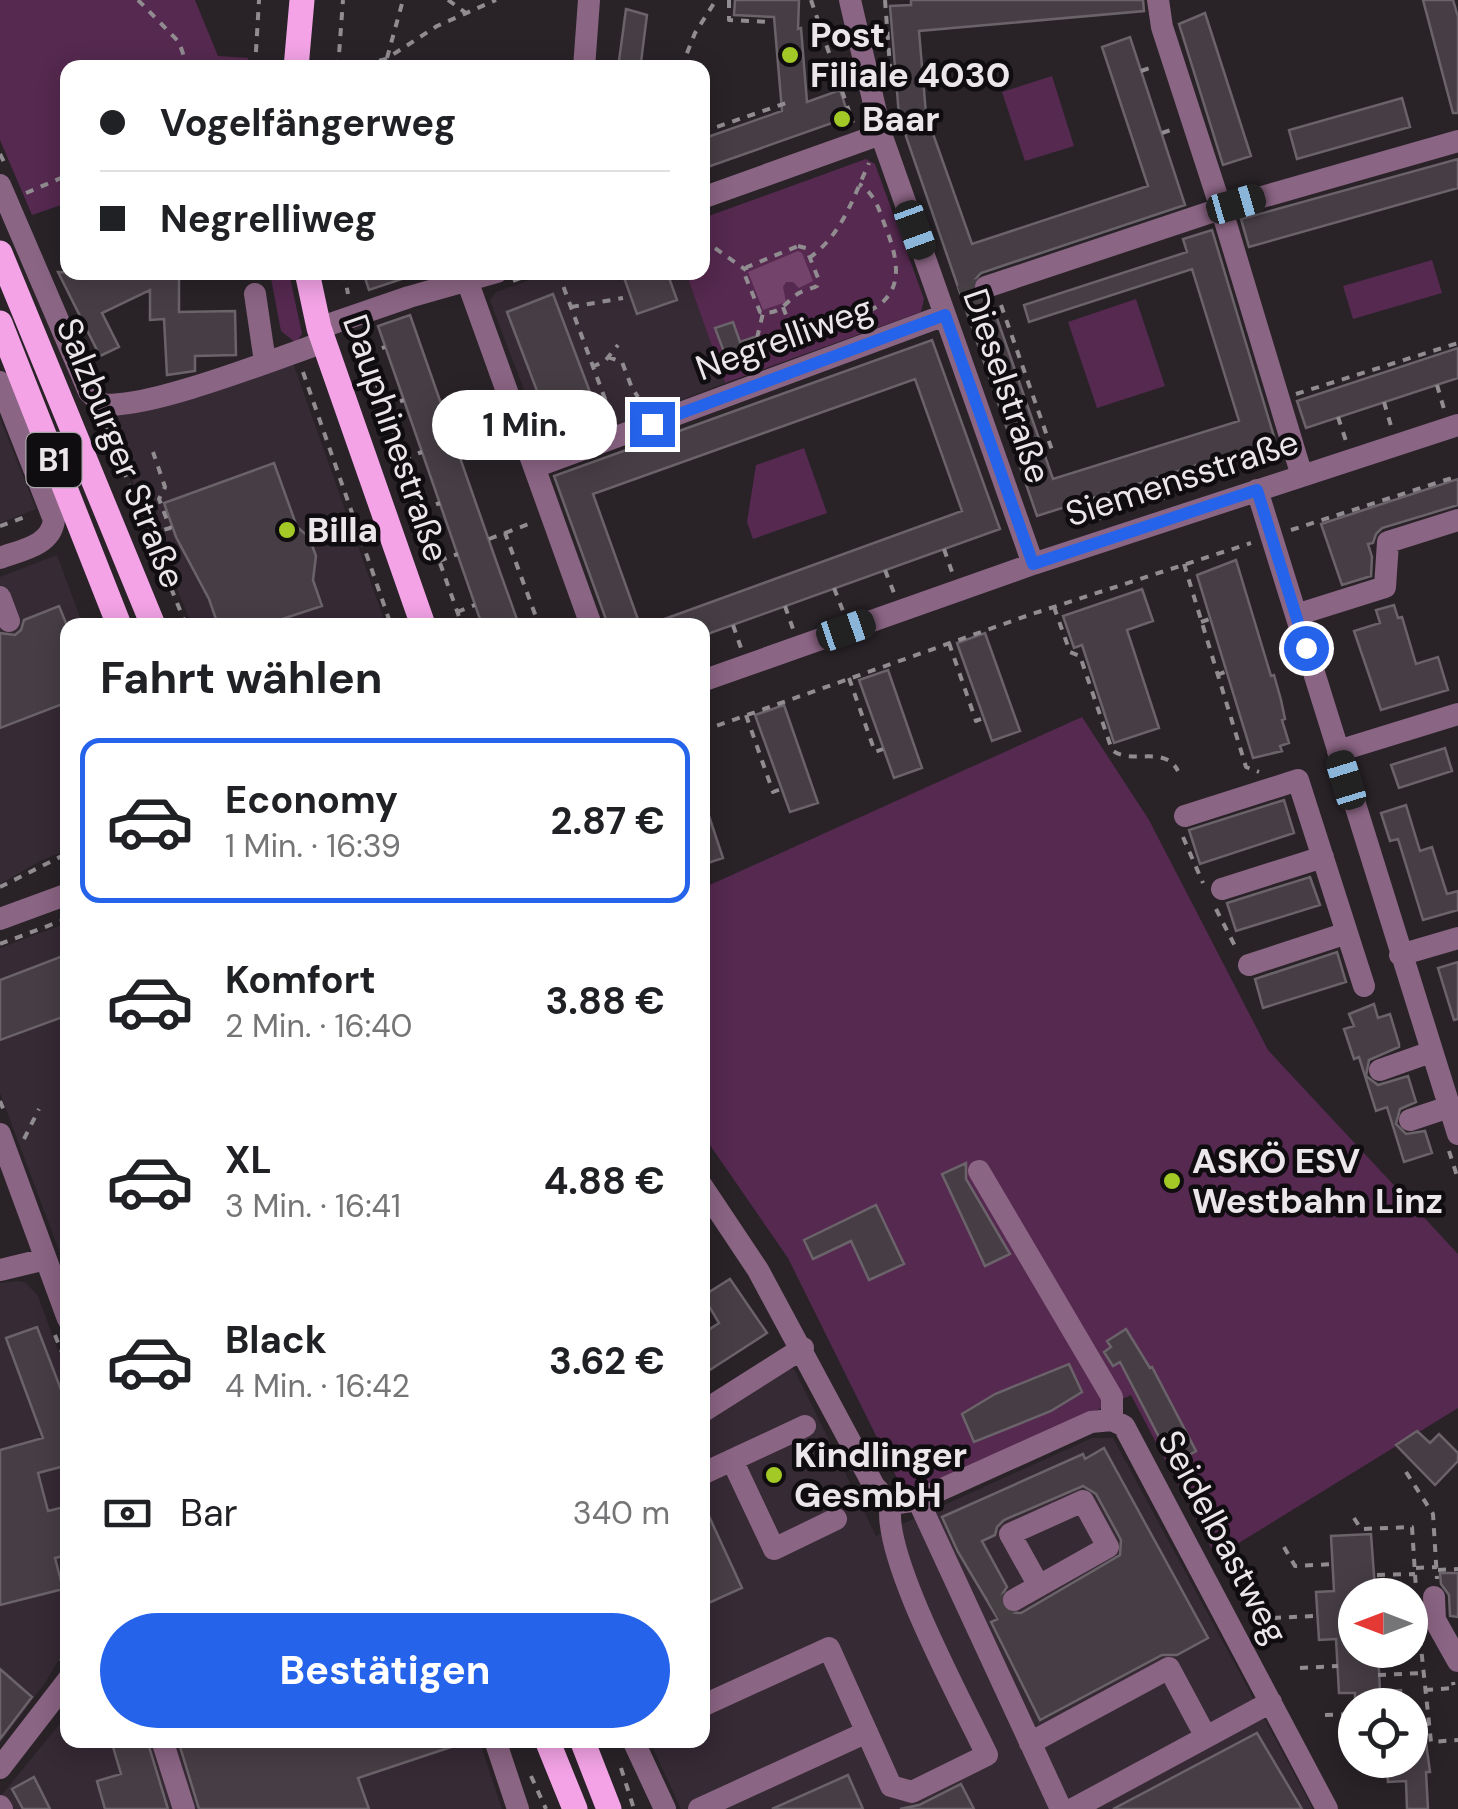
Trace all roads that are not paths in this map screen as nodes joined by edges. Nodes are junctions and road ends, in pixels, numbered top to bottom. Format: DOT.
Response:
graph roads {
  1 [pos="302,0"];
  2 [pos="589,0"];
  3 [pos="850,0"];
  4 [pos="1158,0"];
  5 [pos="297,60"];
  6 [pos="585,60"];
  7 [pos="1458,141"];
  8 [pos="869,145"];
  9 [pos="9,190"];
  10 [pos="710,195"];
  11 [pos="1220,209"];
  12 [pos="0,253"];
  13 [pos="309,280"];
  14 [pos="476,280"];
  15 [pos="468,283"];
  16 [pos="992,291"];
  17 [pos="255,294"];
  18 [pos="949,304"];
  19 [pos="0,323"];
  20 [pos="322,335"];
  21 [pos="265,362"];
  22 [pos="0,382"];
  23 [pos="1451,417"];
  24 [pos="534,468"];
  25 [pos="1302,476"];
  26 [pos="1257,490"];
  27 [pos="1458,520"];
  28 [pos="0,558"];
  29 [pos="1033,564"];
  30 [pos="0,597"];
  31 [pos="1296,614"];
  32 [pos="116,618"];
  33 [pos="150,618"];
  34 [pos="421,618"];
  35 [pos="588,618"];
  36 [pos="9,622"];
  37 [pos="710,679"];
  38 [pos="1458,714"];
  39 [pos="1338,751"];
  40 [pos="1185,816"];
  41 [pos="1323,857"];
  42 [pos="1373,866"];
  43 [pos="1330,880"];
  44 [pos="1222,889"];
  45 [pos="60,897"];
  46 [pos="0,919"];
  47 [pos="1347,933"];
  48 [pos="1458,938"];
  49 [pos="1400,955"];
  50 [pos="1249,965"];
  51 [pos="1364,986"];
  52 [pos="1432,1052"];
  53 [pos="1380,1070"];
  54 [pos="1450,1107"];
  55 [pos="1410,1120"];
  56 [pos="1458,1134"];
  57 [pos="11,1138"];
  58 [pos="979,1171"];
  59 [pos="710,1198"];
  60 [pos="46,1260"];
  61 [pos="0,1270"];
  62 [pos="60,1297"];
  63 [pos="803,1348"];
  64 [pos="710,1407"];
  65 [pos="1112,1420"];
  66 [pos="805,1426"];
  67 [pos="732,1460"];
  68 [pos="710,1470"];
  69 [pos="918,1500"];
  70 [pos="891,1504"];
  71 [pos="836,1519"];
  72 [pos="1039,1586"];
  73 [pos="1434,1597"];
  74 [pos="994,1611"];
  75 [pos="1455,1667"];
  76 [pos="60,1690"];
  77 [pos="710,1702"];
  78 [pos="1271,1702"];
  79 [pos="868,1732"];
  80 [pos="1206,1737"];
  81 [pos="1030,1743"];
  82 [pos="165,1748"];
  83 [pos="499,1748"];
  84 [pos="550,1748"];
  85 [pos="585,1748"];
  86 [pos="625,1749"];
  87 [pos="0,1768"];
  88 [pos="184,1809"];
  89 [pos="518,1809"];
  90 [pos="574,1809"];
  91 [pos="609,1809"];
  92 [pos="665,1809"];
  93 [pos="699,1809"];
  94 [pos="1060,1809"];
  95 [pos="1073,1809"];
  96 [pos="1327,1809"];
  1 -- 5 [label="main road"];
  2 -- 6 [label="street"];
  3 -- 8 [label="street, Dieselstraße"];
  4 -- 11 [label="street"];
  7 -- 11 [label="street"];
  8 -- 10 [label="street"];
  8 -- 18 [label="street, Dieselstraße"];
  9 -- 21 [label="street, Salzburger Straße"];
  11 -- 16 [label="street"];
  11 -- 25 [label="street"];
  12 -- 33 [label="main road, Salzburger Straße / B1"];
  13 -- 20 [label="main road, Dauphinestraße"];
  14 -- 15 [label="street, Salzburger Straße"];
  15 -- 20 [label="street, Salzburger Straße"];
  15 -- 24 [label="street"];
  17 -- 21 [label="street"];
  18 -- 24 [label="street, Negrelliweg"];
  18 -- 29 [label="street, Dieselstraße"];
  19 -- 32 [label="main road, Salzburger Straße / B1"];
  20 -- 21 [label="street, Salzburger Straße"];
  20 -- 34 [label="main road, Dauphinestraße"];
  22 -- 28 [label="street"];
  23 -- 25 [label="street, Siemensstraße"];
  24 -- 35 [label="street"];
  25 -- 26 [label="street, Siemensstraße"];
  26 -- 29 [label="street, Siemensstraße"];
  26 -- 31 [label="street"];
  27 -- 31 [label="street"];
  29 -- 37 [label="street, Siemensstraße"];
  30 -- 36 [label="street"];
  31 -- 39 [label="street"];
  38 -- 39 [label="street"];
  39 -- 42 [label="street"];
  40 -- 41 [label="street"];
  41 -- 43 [label="street"];
  41 -- 44 [label="street"];
  42 -- 43 [label="street"];
  42 -- 49 [label="street"];
  43 -- 47 [label="street"];
  45 -- 46 [label="street"];
  47 -- 50 [label="street"];
  47 -- 51 [label="street"];
  48 -- 49 [label="street"];
  49 -- 52 [label="street"];
  52 -- 53 [label="street"];
  52 -- 54 [label="street"];
  54 -- 55 [label="street"];
  54 -- 56 [label="street"];
  57 -- 60 [label="street"];
  58 -- 65 [label="street"];
  59 -- 63 [label="street"];
  60 -- 61 [label="street"];
  60 -- 62 [label="street"];
  63 -- 64 [label="street"];
  63 -- 70 [label="street"];
  65 -- 69 [label="street, Seidelbastweg"];
  65 -- 78 [label="street, Seidelbastweg"];
  66 -- 67 [label="street"];
  67 -- 68 [label="street"];
  67 -- 71 [label="street"];
  69 -- 70 [label="street, Seidelbastweg"];
  69 -- 74 [label="street"];
  70 -- 79 [label="street"];
  72 -- 74 [label="street"];
  73 -- 75 [label="street"];
  74 -- 81 [label="street"];
  76 -- 87 [label="street"];
  77 -- 79 [label="street"];
  78 -- 80 [label="street"];
  78 -- 96 [label="street, Seidelbastweg"];
  79 -- 93 [label="street"];
  80 -- 81 [label="street"];
  80 -- 95 [label="street"];
  81 -- 94 [label="street"];
  82 -- 88 [label="street"];
  83 -- 89 [label="street"];
  84 -- 90 [label="main road"];
  85 -- 91 [label="main road"];
  86 -- 92 [label="street"];
}
